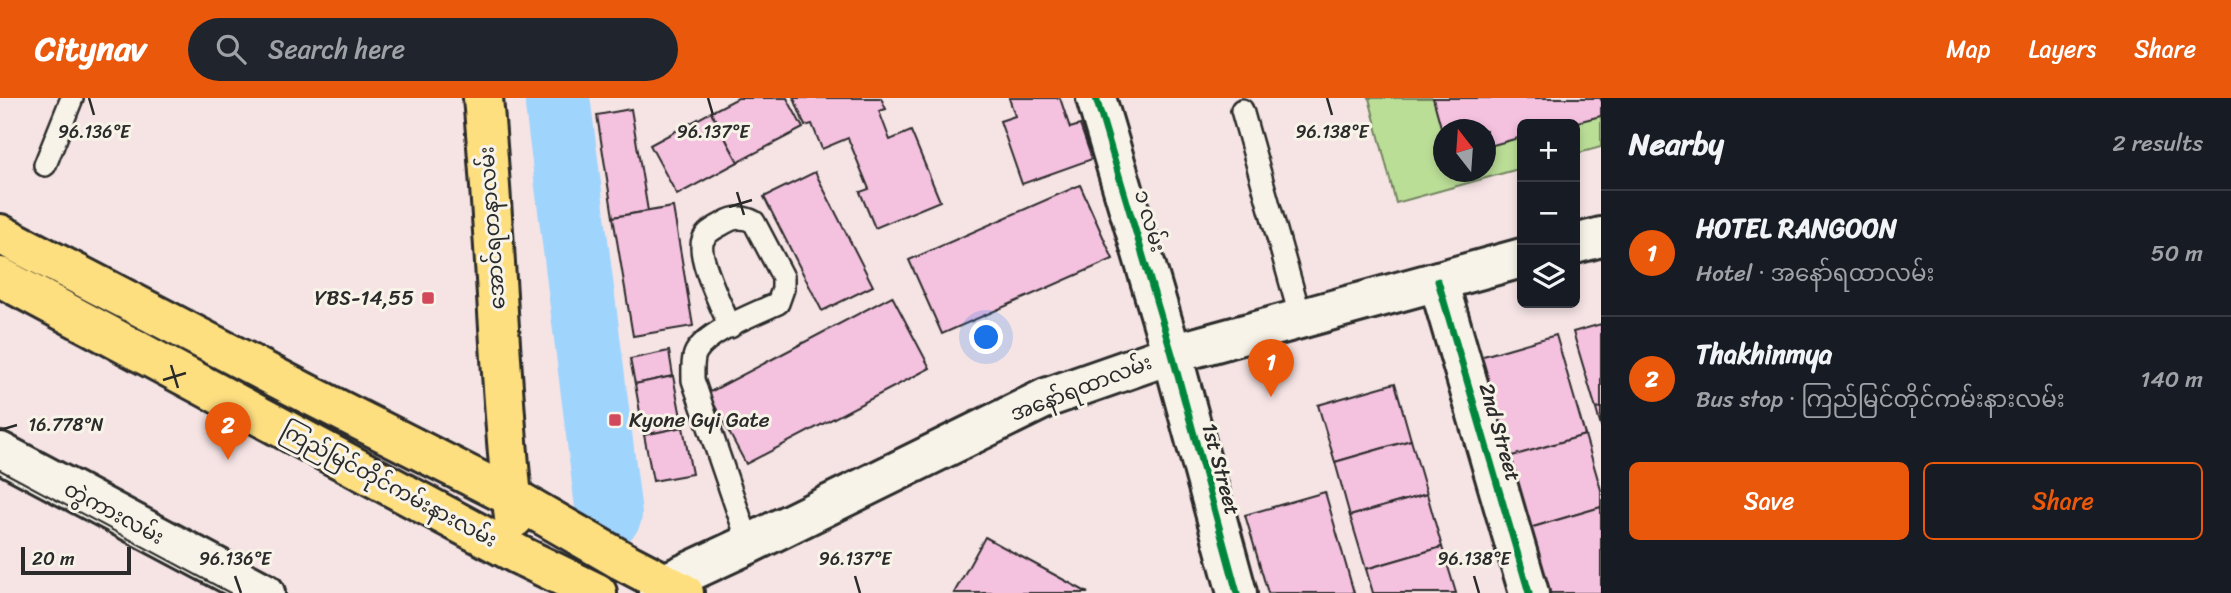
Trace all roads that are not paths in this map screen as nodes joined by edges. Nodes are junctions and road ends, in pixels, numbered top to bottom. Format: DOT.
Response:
graph roads {
  1 [pos="72,98"];
  2 [pos="482,98"];
  3 [pos="1096,98"];
  4 [pos="1242,110"];
  5 [pos="45,165"];
  6 [pos="0,234"];
  7 [pos="1601,237"];
  8 [pos="1580,243"];
  9 [pos="1517,259"];
  10 [pos="0,277"];
  11 [pos="1438,281"];
  12 [pos="1301,318"];
  13 [pos="730,327"];
  14 [pos="1171,354"];
  15 [pos="0,452"];
  16 [pos="512,497"];
  17 [pos="749,544"];
  18 [pos="519,555"];
  19 [pos="669,590"];
  20 [pos="265,593"];
  21 [pos="597,593"];
  22 [pos="1237,593"];
  23 [pos="1529,593"];
  1 -- 5 [label="lane"];
  2 -- 16 [label="main road, အောင်ရတနာလမ်း"];
  3 -- 14 [label="main road, ၁ လမ်း"];
  4 -- 12 [label="lane"];
  6 -- 16 [label="main road, ကြည်မြင်တိုင်ကမ်းနားလမ်း"];
  7 -- 8 [label="main road"];
  9 -- 11 [label="main road, အနော်ရထာလမ်း"];
  10 -- 18 [label="main road, ကြည်မြင်တိုင်ကမ်းနားလမ်း"];
  11 -- 12 [label="main road, အနော်ရထာလမ်း"];
  11 -- 23 [label="main road, 2nd Street"];
  12 -- 14 [label="main road, အနော်ရထာလမ်း"];
  13 -- 13 [label="lane"];
  13 -- 17 [label="lane"];
  14 -- 17 [label="main road, အနော်ရထာလမ်း"];
  14 -- 22 [label="main road, 1st Street"];
  15 -- 20 [label="main road, တွဲကားလမ်း"];
  16 -- 18 [label="main road, အောင်ရတနာလမ်း"];
  16 -- 19 [label="main road, ကြည်မြင်တိုင်ကမ်းနားလမ်း"];
  17 -- 19 [label="main road, အနော်ရထာလမ်း"];
  18 -- 21 [label="main road, ကြည်မြင်တိုင်ကမ်းနားလမ်း"];
}
